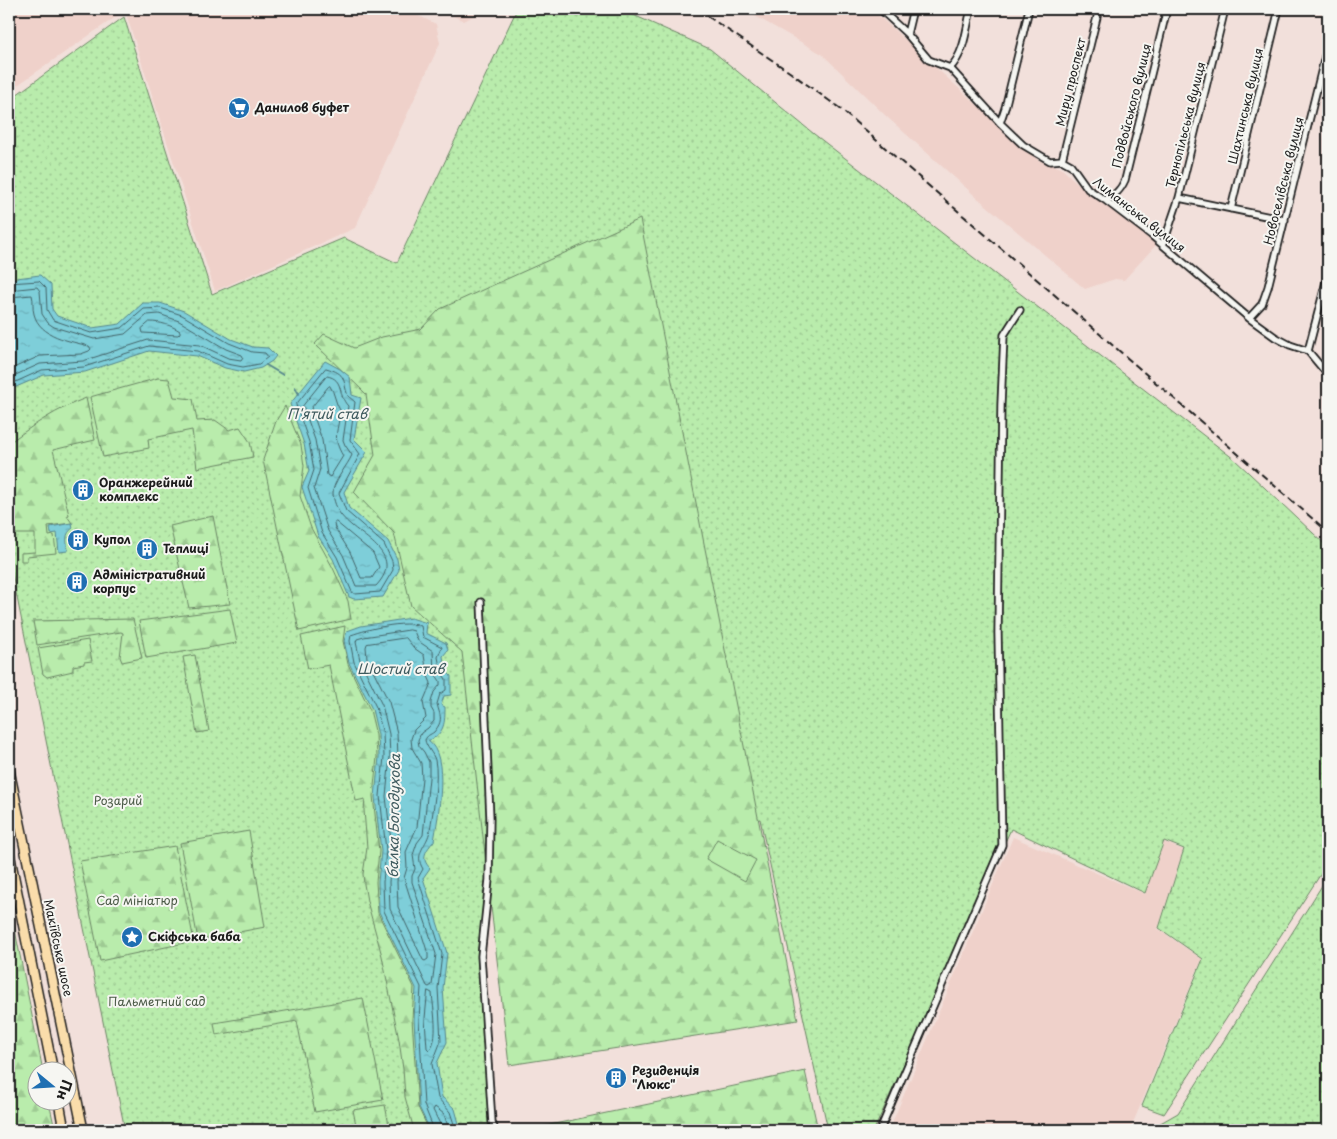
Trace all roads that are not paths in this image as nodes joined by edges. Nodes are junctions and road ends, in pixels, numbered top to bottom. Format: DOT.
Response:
graph roads {
  1 [pos="880,9"];
  2 [pos="913,9"];
  3 [pos="971,9"];
  4 [pos="1029,9"];
  5 [pos="1099,9"];
  6 [pos="1167,9"];
  7 [pos="1225,9"];
  8 [pos="1279,9"];
  9 [pos="907,34"];
  10 [pos="1328,44"];
  11 [pos="950,68"];
  12 [pos="1000,123"];
  13 [pos="1062,160"];
  14 [pos="1179,198"];
  15 [pos="1105,200"];
  16 [pos="1232,209"];
  17 [pos="1285,220"];
  18 [pos="1162,245"];
  19 [pos="1328,274"];
  20 [pos="1020,310"];
  21 [pos="1249,318"];
  22 [pos="1308,351"];
  23 [pos="1328,375"];
  24 [pos="481,602"];
  25 [pos="9,770"];
  26 [pos="9,854"];
  27 [pos="50,1062"];
  28 [pos="61,1112"];
  29 [pos="64,1130"];
  30 [pos="82,1130"];
  31 [pos="495,1130"];
  32 [pos="880,1130"];
  1 -- 9 [label="street"];
  2 -- 9 [label="street"];
  3 -- 11 [label="street"];
  4 -- 12 [label="street"];
  5 -- 13 [label="street, Миру проспект"];
  6 -- 15 [label="street, Подвойського вулиця"];
  7 -- 14 [label="street, Тернопільська вулиця"];
  8 -- 16 [label="street, Шахтинська вулиця"];
  9 -- 11 [label="street"];
  10 -- 17 [label="street, Новоселівська вулиця"];
  11 -- 12 [label="street"];
  12 -- 13 [label="street"];
  13 -- 15 [label="street, Лиманська вулиця"];
  14 -- 16 [label="street"];
  14 -- 18 [label="street, Тернопільська вулиця"];
  15 -- 18 [label="street, Лиманська вулиця"];
  16 -- 17 [label="street"];
  17 -- 21 [label="street, Новоселівська вулиця"];
  18 -- 21 [label="street, Лиманська вулиця"];
  19 -- 22 [label="street"];
  20 -- 32 [label="street"];
  21 -- 22 [label="street, Лиманська вулиця"];
  22 -- 23 [label="street, Лиманська вулиця"];
  24 -- 31 [label="street"];
  25 -- 30 [label="main road, Макіївське шосе"];
  26 -- 27 [label="main road"];
  28 -- 29 [label="main road"];
}
